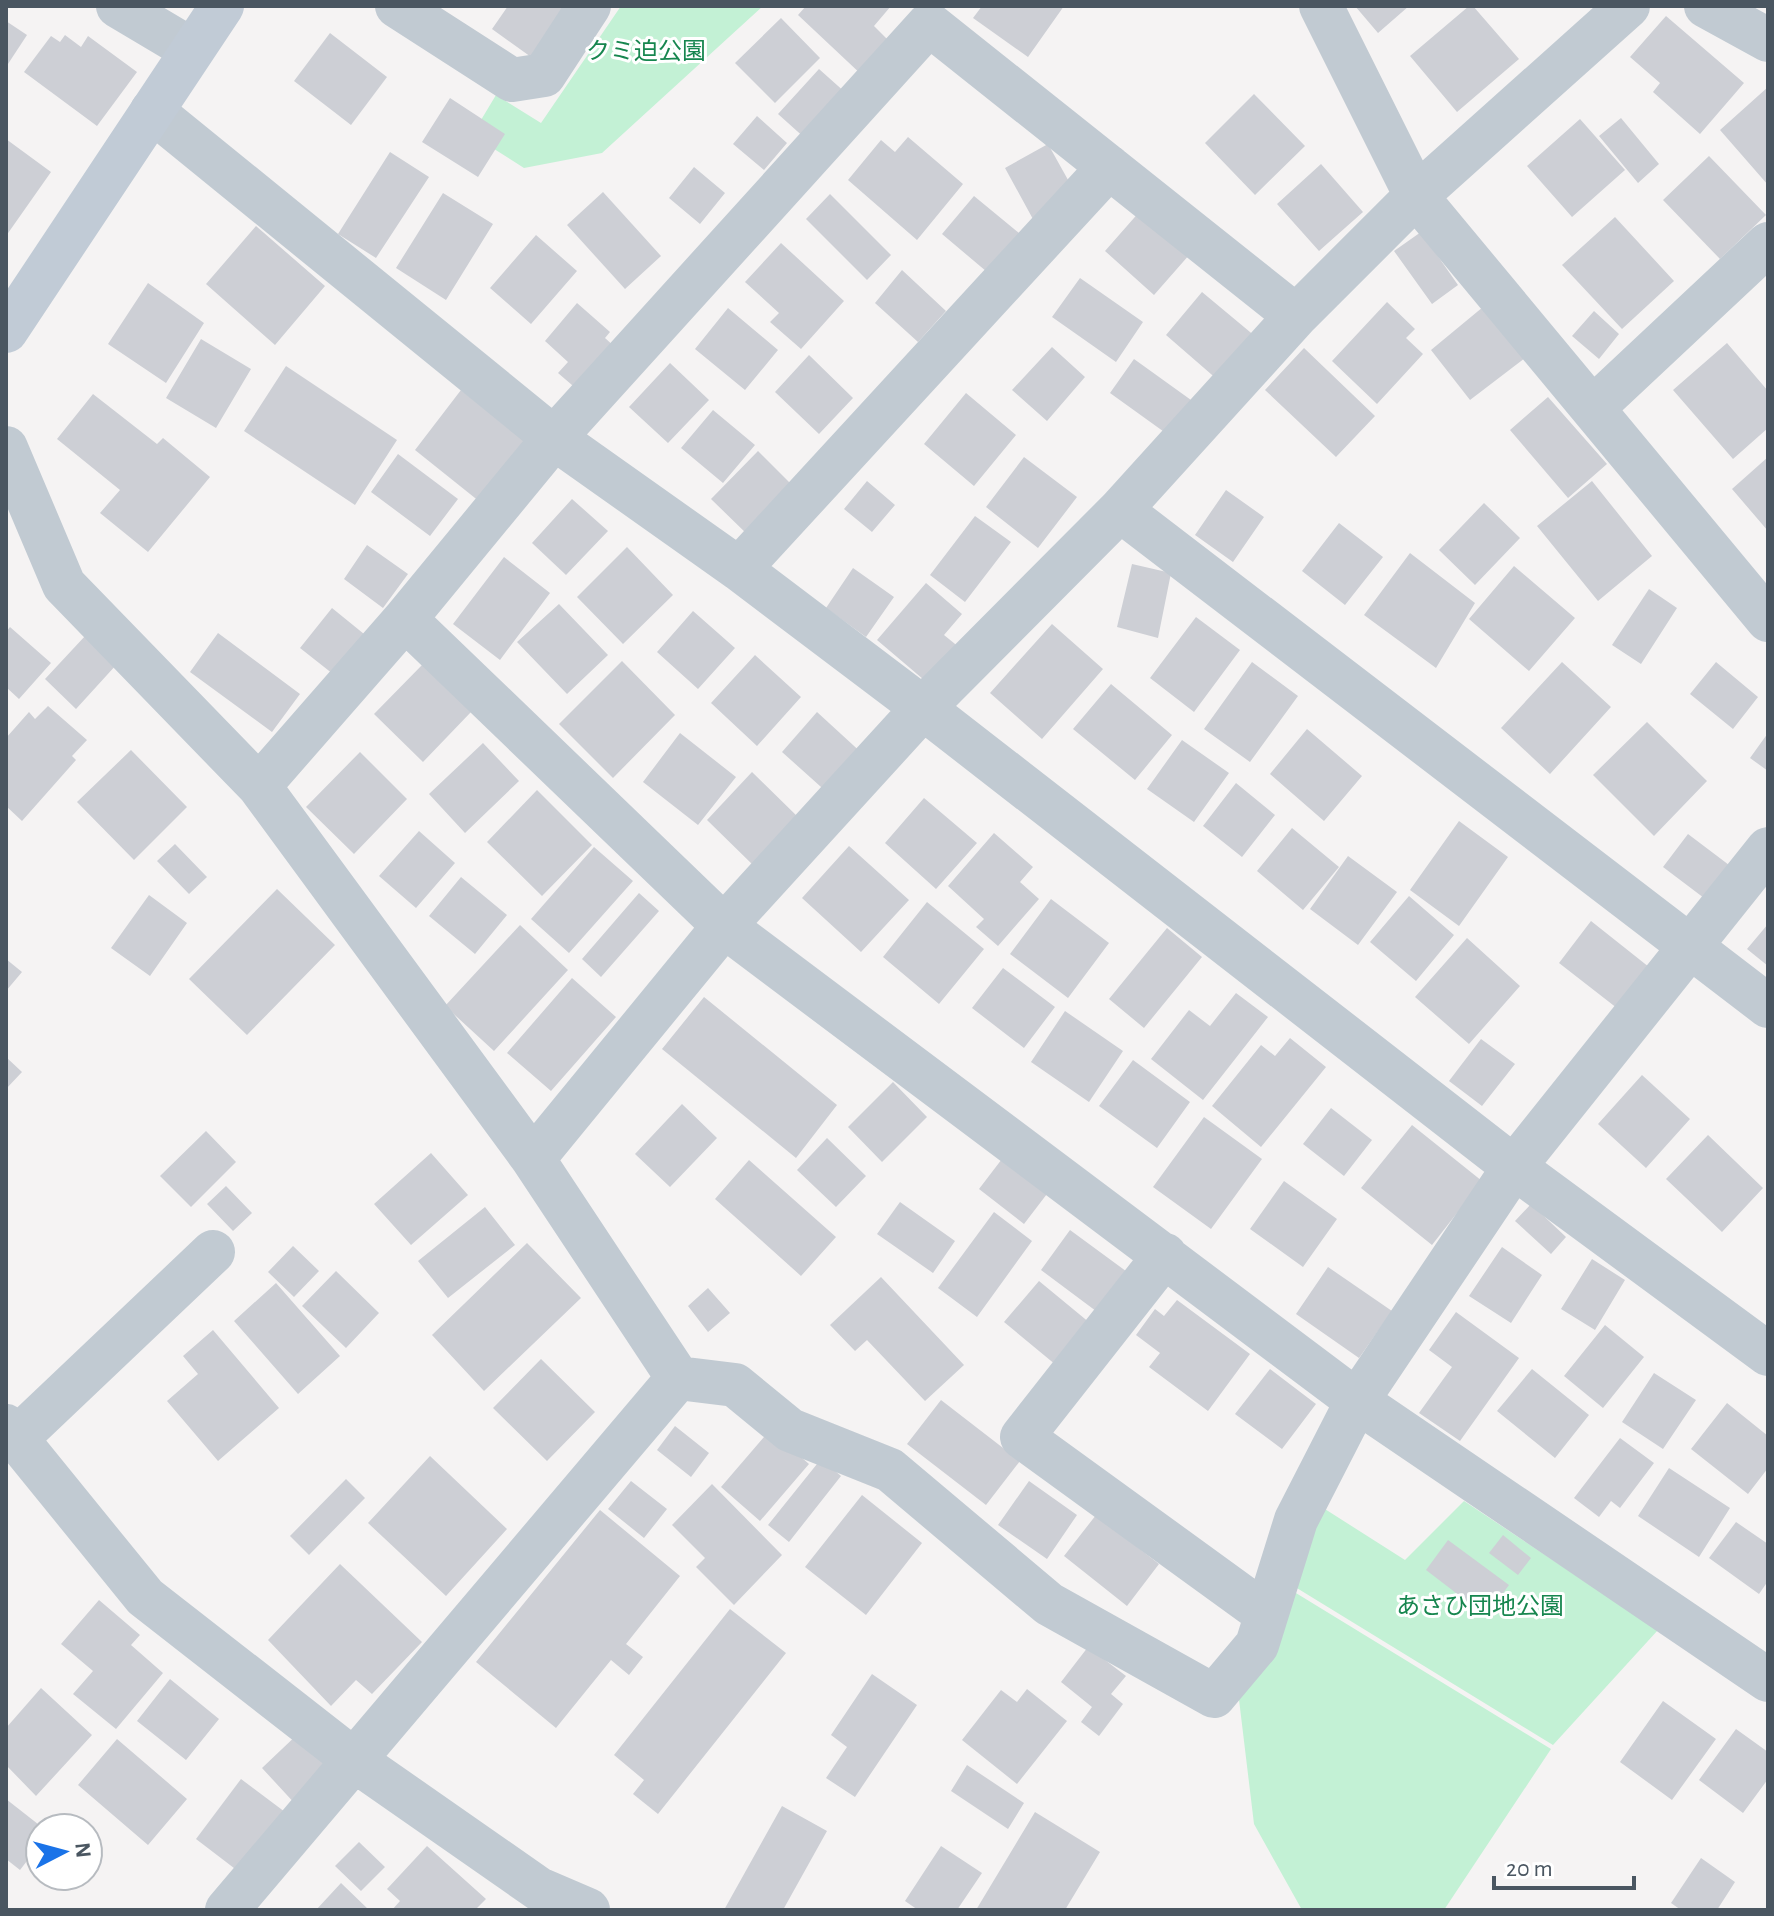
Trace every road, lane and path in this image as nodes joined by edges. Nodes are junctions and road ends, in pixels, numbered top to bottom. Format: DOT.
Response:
graph roads {
  1 [pos="118,6"];
  2 [pos="222,6"];
  3 [pos="397,6"];
  4 [pos="589,6"];
  5 [pos="1321,6"];
  6 [pos="1628,6"];
  7 [pos="1706,6"];
  8 [pos="1768,40"];
  9 [pos="192,50"];
  10 [pos="152,111"];
  11 [pos="1109,167"];
  12 [pos="1416,196"];
  13 [pos="1768,244"];
  14 [pos="1296,316"];
  15 [pos="6,331"];
  16 [pos="1594,407"];
  17 [pos="554,438"];
  18 [pos="6,448"];
  19 [pos="1120,510"];
  20 [pos="739,569"];
  21 [pos="1764,608"];
  22 [pos="405,619"];
  23 [pos="923,708"];
  24 [pos="259,786"];
  25 [pos="1768,849"];
  26 [pos="724,926"];
  27 [pos="1689,946"];
  28 [pos="1768,1006"];
  29 [pos="533,1159"];
  30 [pos="1514,1167"];
  31 [pos="213,1252"];
  32 [pos="1165,1255"];
  33 [pos="1768,1354"];
  34 [pos="678,1378"];
  35 [pos="1357,1401"];
  36 [pos="11,1433"];
  37 [pos="1266,1614"];
  38 [pos="1768,1680"];
  39 [pos="354,1760"];
  40 [pos="227,1910"];
  41 [pos="588,1910"];
  1 -- 9 [label="street"];
  2 -- 9 [label="street"];
  3 -- 4 [label="street"];
  5 -- 12 [label="street"];
  6 -- 12 [label="street"];
  7 -- 8 [label="street"];
  9 -- 10 [label="street"];
  10 -- 15 [label="street"];
  10 -- 17 [label="street"];
  11 -- 14 [label="street"];
  11 -- 17 [label="street"];
  11 -- 20 [label="street"];
  12 -- 14 [label="street"];
  12 -- 16 [label="street"];
  13 -- 16 [label="street"];
  14 -- 19 [label="street"];
  16 -- 21 [label="street"];
  17 -- 20 [label="street"];
  17 -- 22 [label="street"];
  18 -- 24 [label="street"];
  19 -- 23 [label="street"];
  19 -- 27 [label="street"];
  20 -- 23 [label="street"];
  22 -- 24 [label="street"];
  22 -- 26 [label="street"];
  23 -- 26 [label="street"];
  23 -- 30 [label="street"];
  24 -- 29 [label="street"];
  25 -- 27 [label="street"];
  26 -- 29 [label="street"];
  26 -- 32 [label="street"];
  27 -- 28 [label="street"];
  27 -- 30 [label="street"];
  29 -- 34 [label="street"];
  30 -- 33 [label="street"];
  30 -- 35 [label="street"];
  31 -- 36 [label="street"];
  32 -- 35 [label="street"];
  32 -- 37 [label="street"];
  34 -- 37 [label="street"];
  34 -- 39 [label="street"];
  35 -- 37 [label="street"];
  35 -- 38 [label="street"];
  36 -- 39 [label="street"];
  39 -- 40 [label="street"];
  39 -- 41 [label="street"];
}
